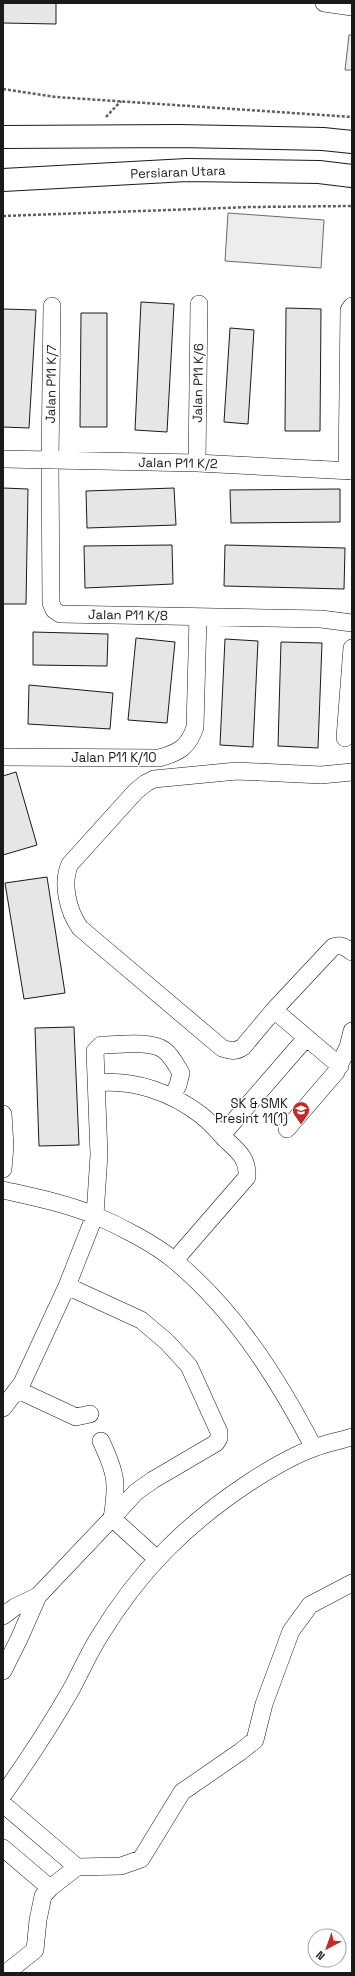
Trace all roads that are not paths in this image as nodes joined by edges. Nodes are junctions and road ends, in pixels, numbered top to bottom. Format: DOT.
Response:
graph roads {
  1 [pos="324,3"];
  2 [pos="352,7"];
  3 [pos="3,137"];
  4 [pos="352,142"];
  5 [pos="352,176"];
  6 [pos="3,180"];
  7 [pos="199,304"];
  8 [pos="52,306"];
  9 [pos="350,308"];
  10 [pos="3,459"];
  11 [pos="50,461"];
  12 [pos="197,463"];
  13 [pos="349,471"];
  14 [pos="198,617"];
  15 [pos="352,623"];
  16 [pos="352,648"];
  17 [pos="345,738"];
  18 [pos="3,758"];
  19 [pos="352,772"];
  20 [pos="352,952"];
  21 [pos="274,1010"];
  22 [pos="352,1031"];
  23 [pos="306,1038"];
  24 [pos="340,1066"];
  25 [pos="96,1083"];
  26 [pos="172,1097"];
  27 [pos="3,1114"];
  28 [pos="287,1129"];
  29 [pos="222,1135"];
  30 [pos="3,1169"];
  31 [pos="3,1190"];
  32 [pos="94,1215"];
  33 [pos="175,1260"];
  34 [pos="67,1286"];
  35 [pos="18,1390"];
  36 [pos="3,1408"];
  37 [pos="90,1414"];
  38 [pos="352,1437"];
  39 [pos="101,1441"];
  40 [pos="314,1448"];
  41 [pos="112,1518"];
  42 [pos="157,1559"];
  43 [pos="352,1583"];
  44 [pos="38,1596"];
  45 [pos="3,1616"];
  46 [pos="3,1671"];
  47 [pos="3,1795"];
  48 [pos="3,1804"];
  49 [pos="3,1848"];
  50 [pos="77,1867"];
  51 [pos="50,1888"];
  52 [pos="6,1973"];
  1 -- 2 [label="street"];
  3 -- 4 [label="main road"];
  5 -- 6 [label="main road, Persiaran Utara"];
  7 -- 12 [label="street, Jalan P11 K/6"];
  8 -- 11 [label="street, Jalan P11 K/7"];
  9 -- 13 [label="street"];
  10 -- 11 [label="street, Jalan P11 K/2"];
  11 -- 12 [label="street, Jalan P11 K/2"];
  11 -- 14 [label="street, Jalan P11 K/8"];
  12 -- 13 [label="street, Jalan P11 K/2"];
  14 -- 15 [label="street, Jalan P11 K/8"];
  14 -- 18 [label="street, Jalan P11 K/10"];
  16 -- 17 [label="street"];
  19 -- 21 [label="street"];
  20 -- 21 [label="street"];
  21 -- 23 [label="street"];
  22 -- 24 [label="street"];
  23 -- 24 [label="street"];
  23 -- 29 [label="street"];
  24 -- 28 [label="street"];
  25 -- 26 [label="street"];
  25 -- 26 [label="street"];
  25 -- 32 [label="street"];
  26 -- 29 [label="street"];
  27 -- 30 [label="street"];
  29 -- 33 [label="street"];
  31 -- 32 [label="street"];
  32 -- 33 [label="street"];
  32 -- 34 [label="street"];
  33 -- 40 [label="street"];
  34 -- 35 [label="street"];
  34 -- 41 [label="street"];
  35 -- 36 [label="street"];
  35 -- 37 [label="street"];
  38 -- 40 [label="street"];
  39 -- 41 [label="street"];
  40 -- 42 [label="street"];
  41 -- 42 [label="street"];
  41 -- 44 [label="street"];
  42 -- 47 [label="street"];
  43 -- 50 [label="street"];
  44 -- 45 [label="street"];
  44 -- 46 [label="street"];
  48 -- 50 [label="street"];
  49 -- 51 [label="street"];
  50 -- 51 [label="street"];
  51 -- 52 [label="street"];
}
